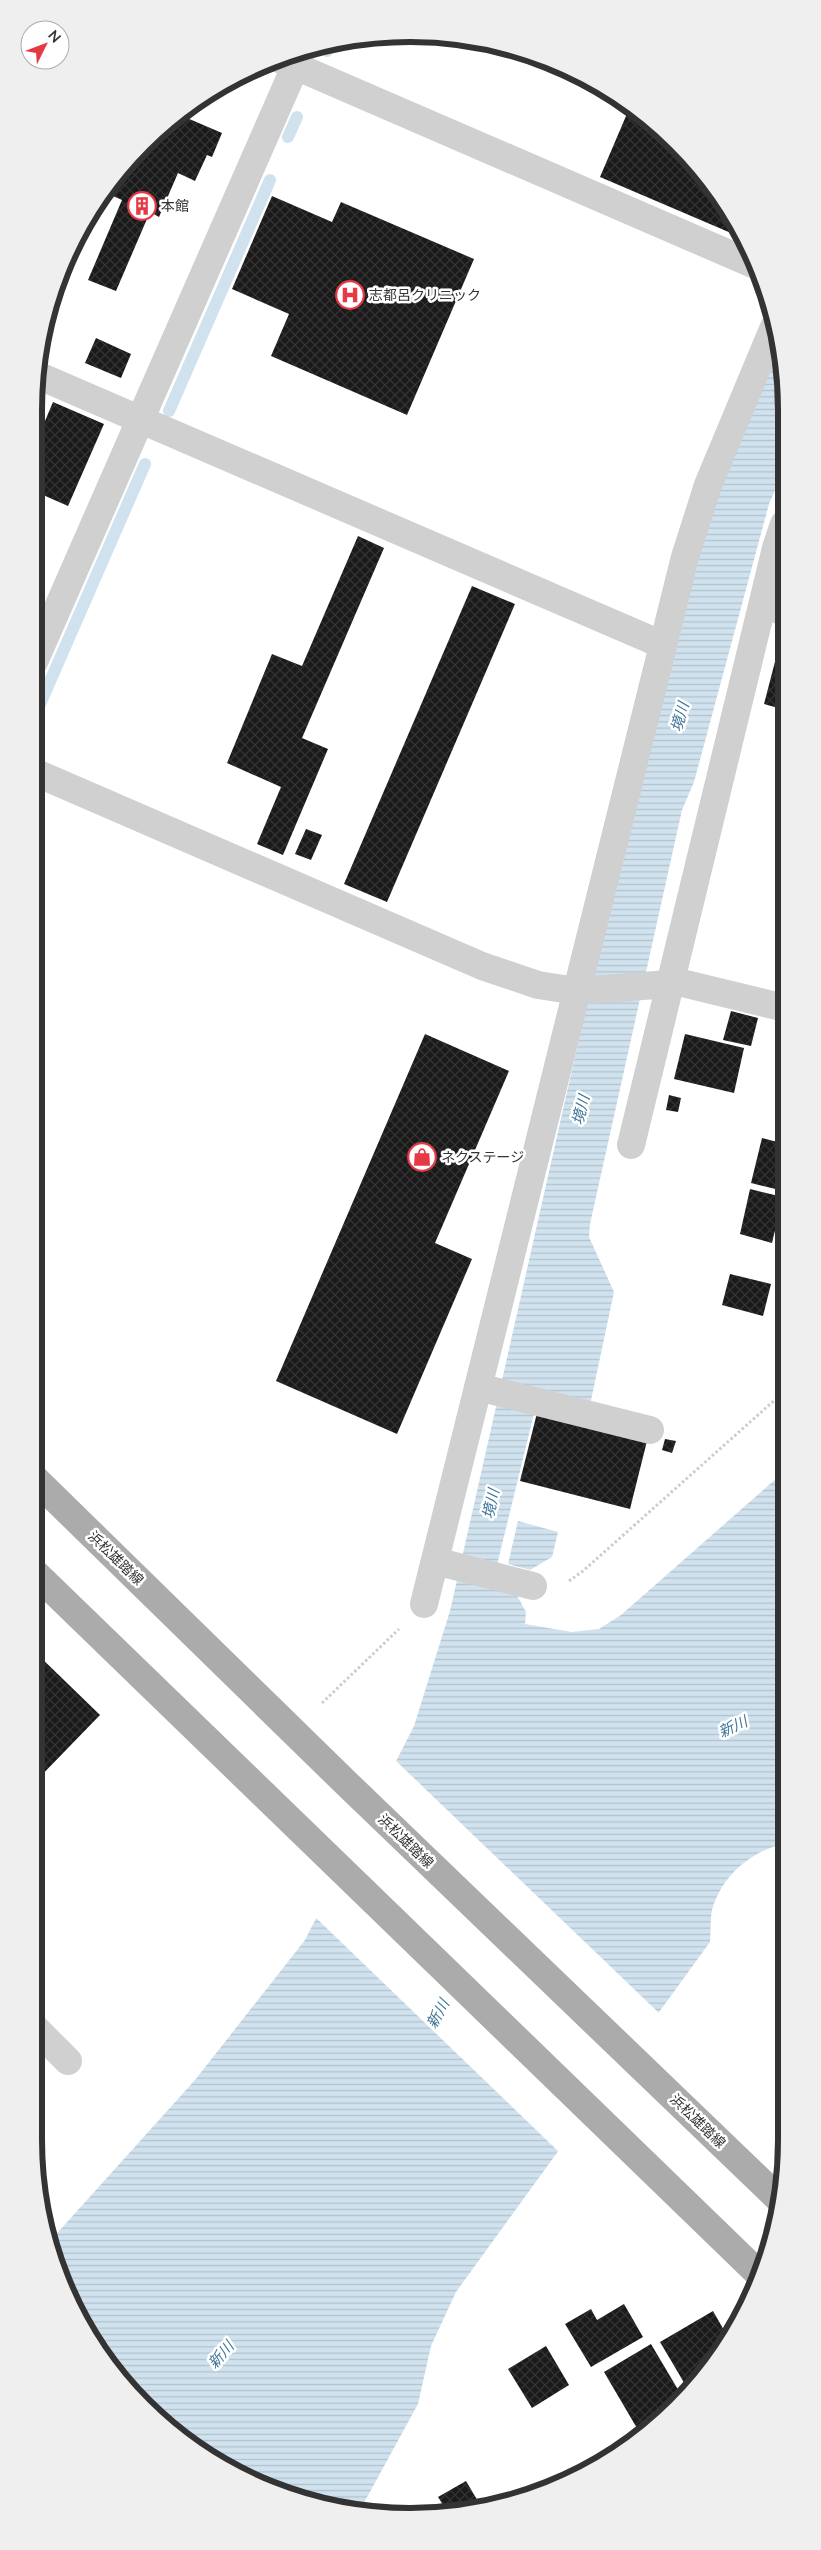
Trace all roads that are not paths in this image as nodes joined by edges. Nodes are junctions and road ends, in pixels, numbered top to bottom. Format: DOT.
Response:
graph roads {
  1 [pos="296,61"];
  2 [pos="290,63"];
  3 [pos="746,261"];
  4 [pos="770,336"];
  5 [pos="44,378"];
  6 [pos="140,420"];
  7 [pos="778,570"];
  8 [pos="773,609"];
  9 [pos="42,644"];
  10 [pos="663,645"];
  11 [pos="42,775"];
  12 [pos="664,984"];
  13 [pos="581,991"];
  14 [pos="778,1006"];
  15 [pos="631,1145"];
  16 [pos="483,1388"];
  17 [pos="650,1430"];
  18 [pos="42,1486"];
  19 [pos="446,1564"];
  20 [pos="42,1580"];
  21 [pos="533,1586"];
  22 [pos="424,1604"];
  23 [pos="42,2035"];
  24 [pos="68,2061"];
  25 [pos="774,2194"];
  26 [pos="754,2270"];
  1 -- 3 [label="street"];
  2 -- 6 [label="street"];
  4 -- 10 [label="street"];
  5 -- 6 [label="street"];
  6 -- 9 [label="street"];
  6 -- 10 [label="street"];
  7 -- 8 [label="street"];
  8 -- 12 [label="street"];
  10 -- 13 [label="street"];
  11 -- 13 [label="street"];
  12 -- 13 [label="street"];
  12 -- 14 [label="street"];
  12 -- 15 [label="street"];
  13 -- 16 [label="street"];
  16 -- 17 [label="street"];
  16 -- 19 [label="street"];
  18 -- 25 [label="main road, 浜松雄踏線"];
  19 -- 21 [label="street"];
  19 -- 22 [label="street"];
  20 -- 26 [label="main road"];
  23 -- 24 [label="street"];
}
